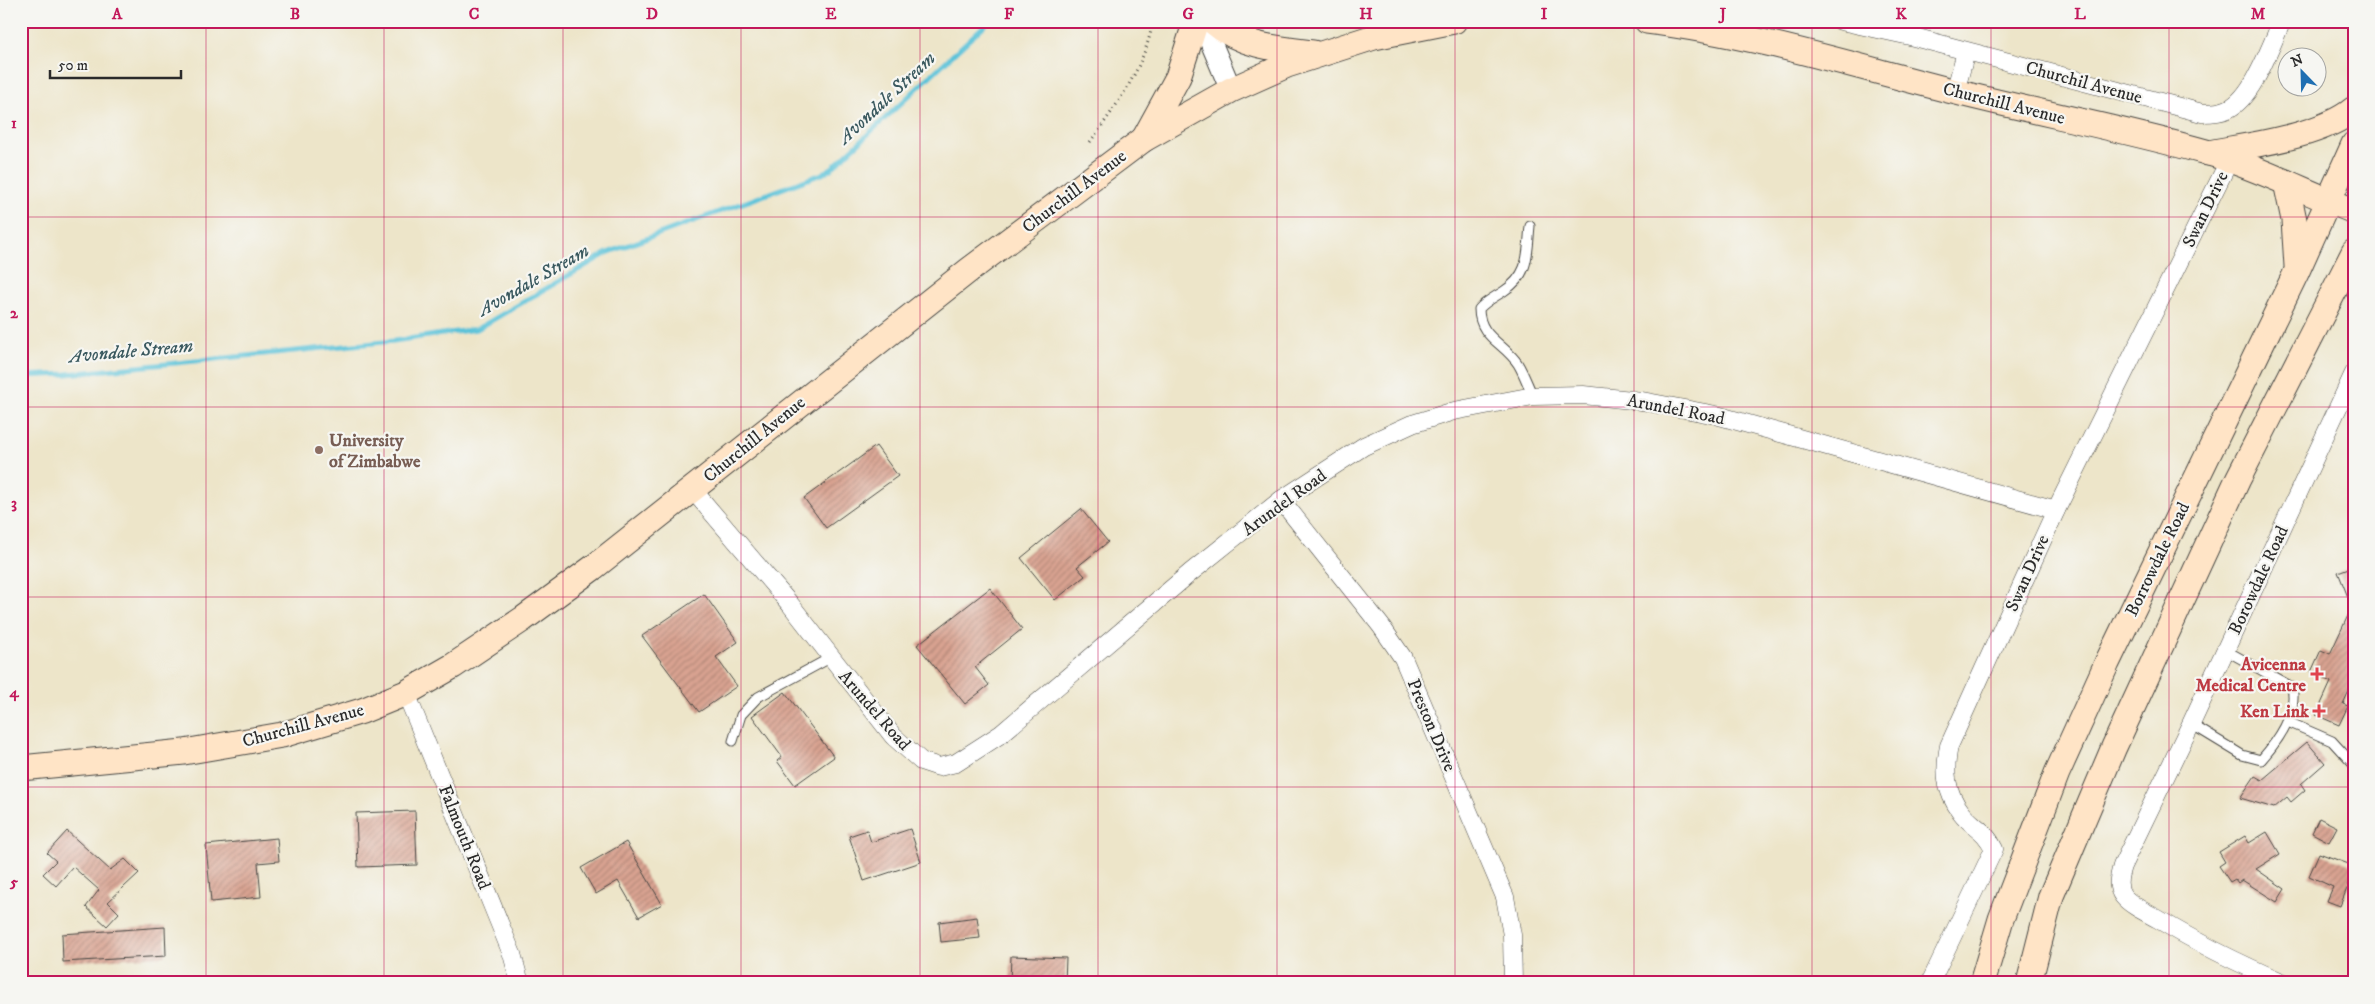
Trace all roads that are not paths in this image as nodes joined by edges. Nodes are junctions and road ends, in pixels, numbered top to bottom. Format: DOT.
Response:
graph roads {
  1 [pos="1196,21"];
  2 [pos="1202,21"];
  3 [pos="1212,21"];
  4 [pos="1454,21"];
  5 [pos="1647,21"];
  6 [pos="1841,21"];
  7 [pos="2282,21"];
  8 [pos="1966,52"];
  9 [pos="1323,54"];
  10 [pos="1231,90"];
  11 [pos="1956,92"];
  12 [pos="2354,109"];
  13 [pos="1144,139"];
  14 [pos="2354,144"];
  15 [pos="2218,157"];
  16 [pos="2286,182"];
  17 [pos="2327,201"];
  18 [pos="2354,211"];
  19 [pos="1530,226"];
  20 [pos="2354,252"];
  21 [pos="2297,271"];
  22 [pos="2354,279"];
  23 [pos="2333,293"];
  24 [pos="2354,373"];
  25 [pos="1533,396"];
  26 [pos="692,488"];
  27 [pos="1281,500"];
  28 [pos="2056,510"];
  29 [pos="2225,650"];
  30 [pos="830,658"];
  31 [pos="406,692"];
  32 [pos="2288,722"];
  33 [pos="2191,724"];
  34 [pos="733,741"];
  35 [pos="2354,765"];
  36 [pos="21,768"];
  37 [pos="520,983"];
  38 [pos="1513,983"];
  39 [pos="1930,983"];
  40 [pos="1982,983"];
  41 [pos="2028,983"];
  42 [pos="2284,983"];
  1 -- 13 [label="main road"];
  2 -- 10 [label="street"];
  3 -- 9 [label="main road"];
  4 -- 9 [label="main road, Churchill Avenue"];
  5 -- 11 [label="main road, Churchill Avenue"];
  6 -- 8 [label="street, Churchil Avenue"];
  7 -- 8 [label="street, Churchil Avenue"];
  8 -- 11 [label="street"];
  9 -- 10 [label="main road, Churchill Avenue"];
  10 -- 13 [label="main road, Churchill Avenue"];
  11 -- 15 [label="main road, Churchill Avenue"];
  12 -- 15 [label="main road"];
  13 -- 26 [label="main road, Churchill Avenue"];
  14 -- 17 [label="main road, Borrowdale Road"];
  15 -- 16 [label="main road, Churchill Avenue"];
  15 -- 28 [label="street, Swan Drive"];
  16 -- 17 [label="main road, Churchill Avenue"];
  16 -- 21 [label="main road"];
  17 -- 18 [label="main road, Churchill Avenue"];
  17 -- 21 [label="main road, Borrowdale Road"];
  19 -- 25 [label="lane"];
  20 -- 23 [label="main road"];
  21 -- 40 [label="main road, Borrowdale Road"];
  22 -- 23 [label="main road"];
  23 -- 41 [label="main road"];
  24 -- 29 [label="street, Borowdale Road"];
  25 -- 27 [label="street, Arundel Road"];
  25 -- 28 [label="street, Arundel Road"];
  26 -- 30 [label="street, Arundel Road"];
  26 -- 31 [label="main road, Churchill Avenue"];
  27 -- 30 [label="street, Arundel Road"];
  27 -- 38 [label="street, Preston Drive"];
  28 -- 39 [label="street, Swan Drive"];
  29 -- 32 [label="lane"];
  29 -- 33 [label="street, Borowdale Road"];
  30 -- 34 [label="lane"];
  31 -- 36 [label="main road, Churchill Avenue"];
  31 -- 37 [label="street, Falmouth Road"];
  32 -- 33 [label="lane"];
  32 -- 35 [label="lane"];
  33 -- 42 [label="street, Borowdale Road"];
}
